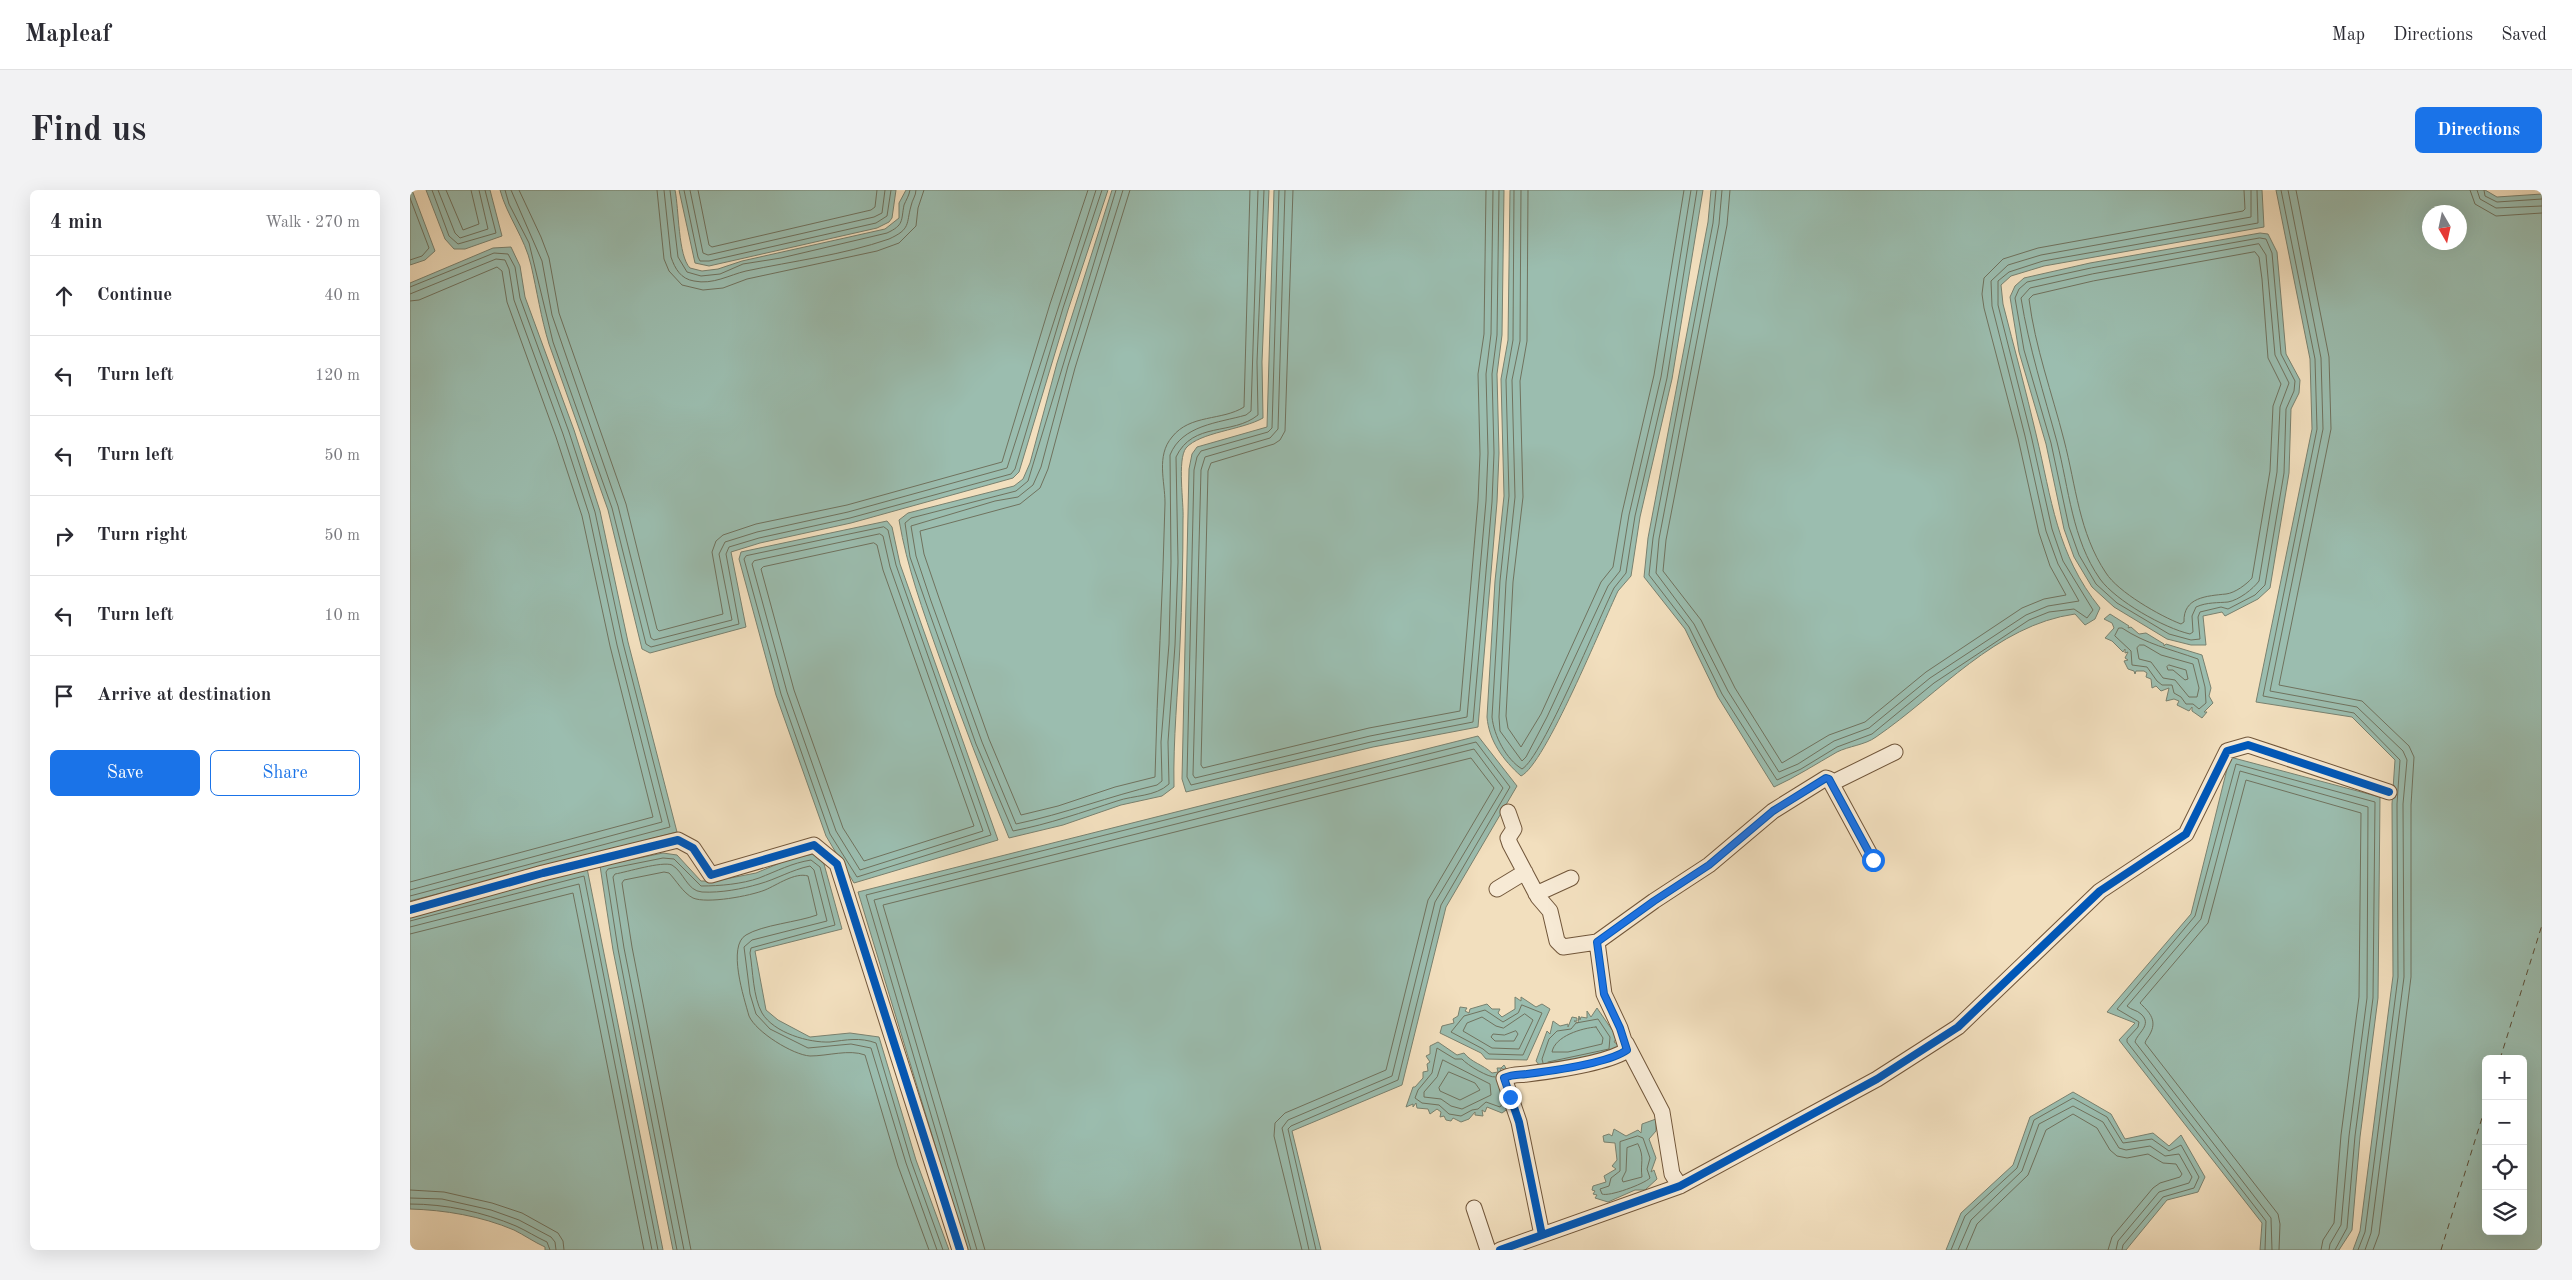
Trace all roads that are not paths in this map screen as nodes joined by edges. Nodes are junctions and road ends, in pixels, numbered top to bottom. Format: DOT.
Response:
graph roads {
  1 [pos="1895,752"];
  2 [pos="1832,783"];
  3 [pos="2389,792"];
  4 [pos="1508,812"];
  5 [pos="1873,860"];
  6 [pos="1525,872"];
  7 [pos="1571,878"];
  8 [pos="1497,889"];
  9 [pos="1536,894"];
  10 [pos="410,910"];
  11 [pos="1597,942"];
  12 [pos="1626,1043"];
  13 [pos="1680,1186"];
  14 [pos="1474,1208"];
  15 [pos="1542,1235"];
  16 [pos="960,1250"];
  17 [pos="1488,1250"];
  18 [pos="1500,1250"];
  1 -- 2 [label="street"];
  2 -- 5 [label="street"];
  2 -- 11 [label="street"];
  3 -- 13 [label="street"];
  4 -- 6 [label="street"];
  6 -- 8 [label="street"];
  6 -- 9 [label="street"];
  7 -- 9 [label="street"];
  9 -- 11 [label="street"];
  10 -- 16 [label="street"];
  11 -- 12 [label="street"];
  12 -- 13 [label="street"];
  12 -- 15 [label="street"];
  13 -- 15 [label="street"];
  14 -- 17 [label="street"];
  15 -- 18 [label="street"];
}
